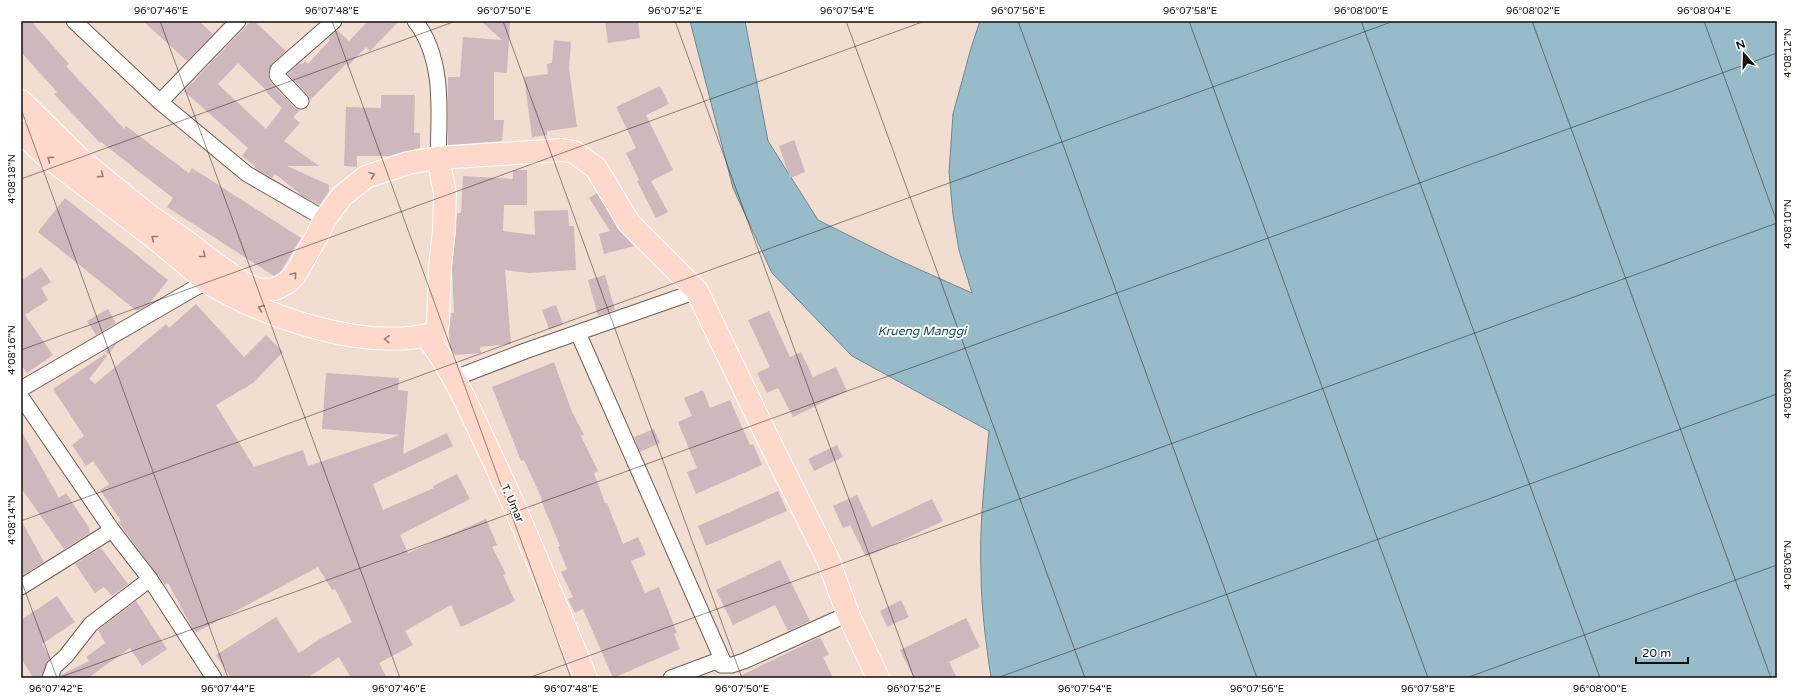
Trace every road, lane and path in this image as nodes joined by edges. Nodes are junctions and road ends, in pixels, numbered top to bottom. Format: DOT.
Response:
graph roads {
  1 [pos="74,21"];
  2 [pos="238,21"];
  3 [pos="334,21"];
  4 [pos="415,21"];
  5 [pos="21,101"];
  6 [pos="301,101"];
  7 [pos="160,102"];
  8 [pos="21,132"];
  9 [pos="438,158"];
  10 [pos="325,219"];
  11 [pos="207,282"];
  12 [pos="698,291"];
  13 [pos="578,333"];
  14 [pos="426,336"];
  15 [pos="455,378"];
  16 [pos="21,389"];
  17 [pos="21,397"];
  18 [pos="112,530"];
  19 [pos="150,580"];
  20 [pos="21,587"];
  21 [pos="848,614"];
  22 [pos="722,659"];
  23 [pos="50,678"];
  24 [pos="214,678"];
  25 [pos="586,678"];
  26 [pos="671,678"];
  27 [pos="878,678"];
  1 -- 7 [label="street"];
  2 -- 7 [label="street"];
  3 -- 6 [label="street"];
  4 -- 9 [label="street"];
  5 -- 10 [label="main road, one-way"];
  7 -- 10 [label="street"];
  11 -- 8 [label="main road, one-way"];
  10 -- 9 [label="main road, one-way"];
  9 -- 12 [label="main road"];
  9 -- 14 [label="main road"];
  14 -- 11 [label="main road, one-way"];
  11 -- 16 [label="street"];
  12 -- 13 [label="street"];
  12 -- 21 [label="main road"];
  13 -- 15 [label="street"];
  13 -- 22 [label="street"];
  14 -- 15 [label="main road, T. Umar"];
  15 -- 25 [label="main road, T. Umar"];
  17 -- 18 [label="street"];
  18 -- 19 [label="street"];
  18 -- 20 [label="street"];
  19 -- 23 [label="street"];
  19 -- 24 [label="street"];
  21 -- 22 [label="street"];
  21 -- 27 [label="main road"];
  22 -- 26 [label="street"];
}
